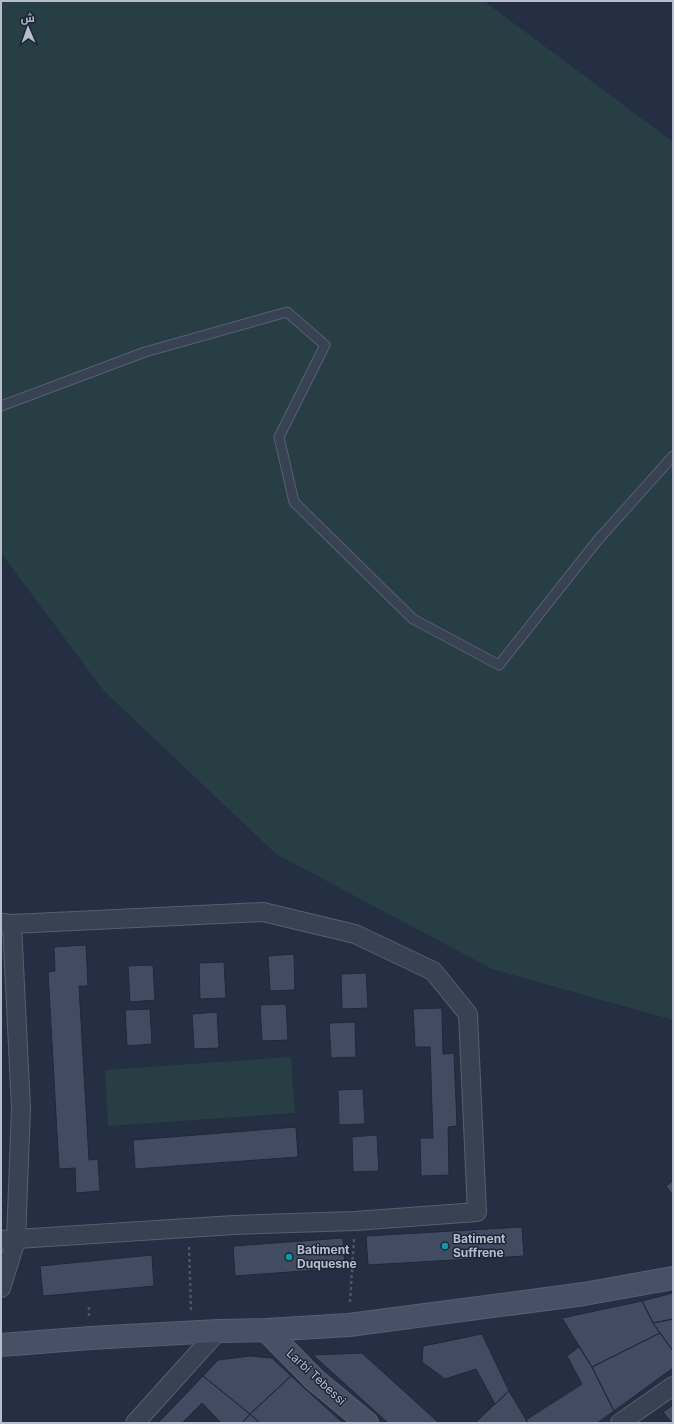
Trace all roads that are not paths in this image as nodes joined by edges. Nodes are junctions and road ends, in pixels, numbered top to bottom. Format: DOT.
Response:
graph roads {
  1 [pos="1,406"];
  2 [pos="673,456"];
  3 [pos="7,924"];
  4 [pos="8,1240"];
  5 [pos="673,1278"];
  6 [pos="1,1288"];
  7 [pos="266,1330"];
  8 [pos="218,1331"];
  9 [pos="1,1344"];
  10 [pos="673,1386"];
  11 [pos="135,1423"];
  12 [pos="366,1423"];
  13 [pos="620,1423"];
  1 -- 2 [label="lane"];
  3 -- 4 [label="street"];
  3 -- 4 [label="street"];
  4 -- 6 [label="street"];
  5 -- 7 [label="main road"];
  7 -- 8 [label="main road"];
  7 -- 12 [label="main road, Larbi Tebessi"];
  8 -- 9 [label="main road"];
  8 -- 11 [label="street"];
  10 -- 13 [label="street"];
}
